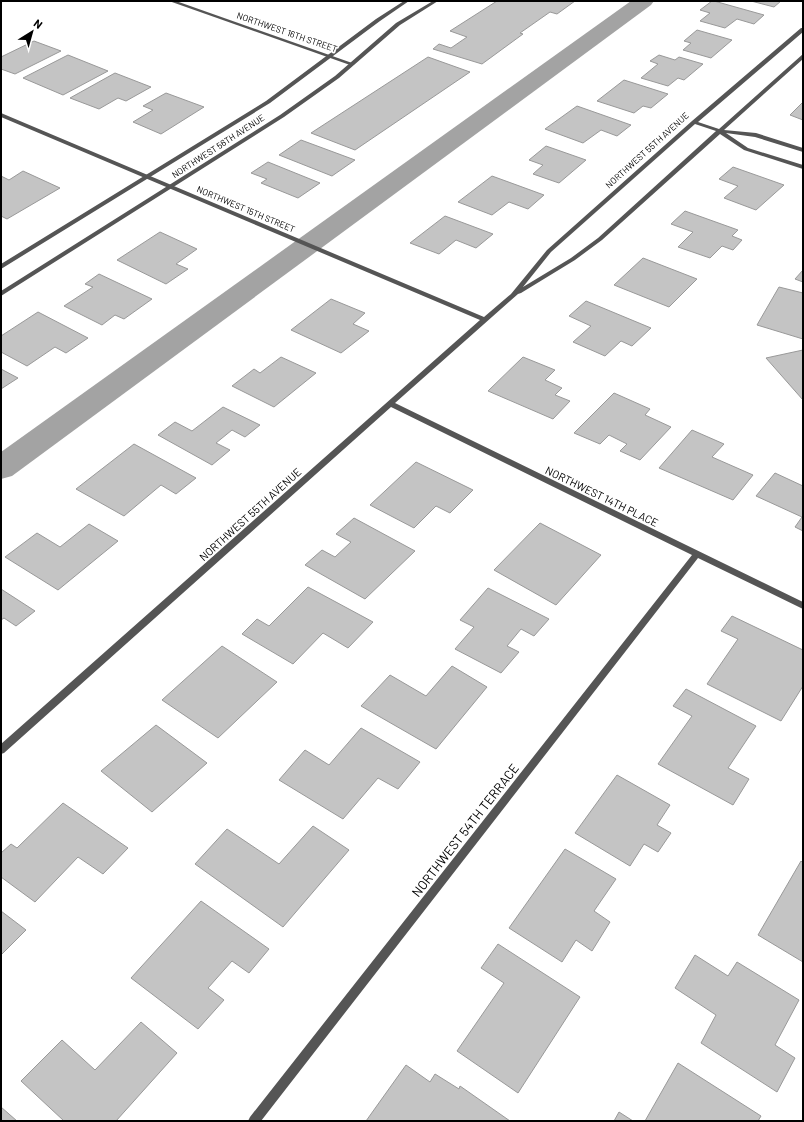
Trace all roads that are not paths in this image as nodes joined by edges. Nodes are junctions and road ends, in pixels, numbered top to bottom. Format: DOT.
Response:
graph roads {
  1 [pos="171,1"];
  2 [pos="407,1"];
  3 [pos="436,1"];
  4 [pos="803,29"];
  5 [pos="330,56"];
  6 [pos="803,56"];
  7 [pos="352,64"];
  8 [pos="1,115"];
  9 [pos="694,122"];
  10 [pos="720,131"];
  11 [pos="803,150"];
  12 [pos="803,168"];
  13 [pos="148,177"];
  14 [pos="171,187"];
  15 [pos="1,267"];
  16 [pos="1,294"];
  17 [pos="513,295"];
  18 [pos="485,320"];
  19 [pos="391,404"];
  20 [pos="696,555"];
  21 [pos="803,606"];
  22 [pos="1,750"];
  23 [pos="254,1121"];
  1 -- 5 [label="street, NORTHWEST 16TH STREET"];
  2 -- 5 [label="street, NORTHWEST 56TH AVENUE"];
  3 -- 7 [label="street, NORTHWEST 56TH AVENUE"];
  4 -- 9 [label="street, NORTHWEST 55TH AVENUE"];
  5 -- 7 [label="street, NORTHWEST 16TH STREET"];
  5 -- 13 [label="street, NORTHWEST 56TH AVENUE"];
  6 -- 10 [label="street, NORTHWEST 55TH AVENUE"];
  7 -- 14 [label="street, NORTHWEST 56TH AVENUE"];
  8 -- 13 [label="street, NORTHWEST 15TH STREET"];
  9 -- 10 [label="street"];
  9 -- 17 [label="street, NORTHWEST 55TH AVENUE"];
  10 -- 11 [label="street"];
  10 -- 12 [label="street"];
  10 -- 17 [label="street, NORTHWEST 55TH AVENUE"];
  13 -- 14 [label="street, NORTHWEST 15TH STREET"];
  13 -- 15 [label="street, NORTHWEST 56TH AVENUE"];
  14 -- 16 [label="street, NORTHWEST 56TH AVENUE"];
  14 -- 18 [label="street, NORTHWEST 15TH STREET"];
  17 -- 18 [label="street, NORTHWEST 55TH AVENUE"];
  18 -- 19 [label="street, NORTHWEST 55TH AVENUE"];
  19 -- 20 [label="street, NORTHWEST 14TH PLACE"];
  19 -- 22 [label="street, NORTHWEST 55TH AVENUE"];
  20 -- 21 [label="street, NORTHWEST 14TH PLACE"];
  20 -- 23 [label="street, NORTHWEST 54TH TERRACE"];
}
